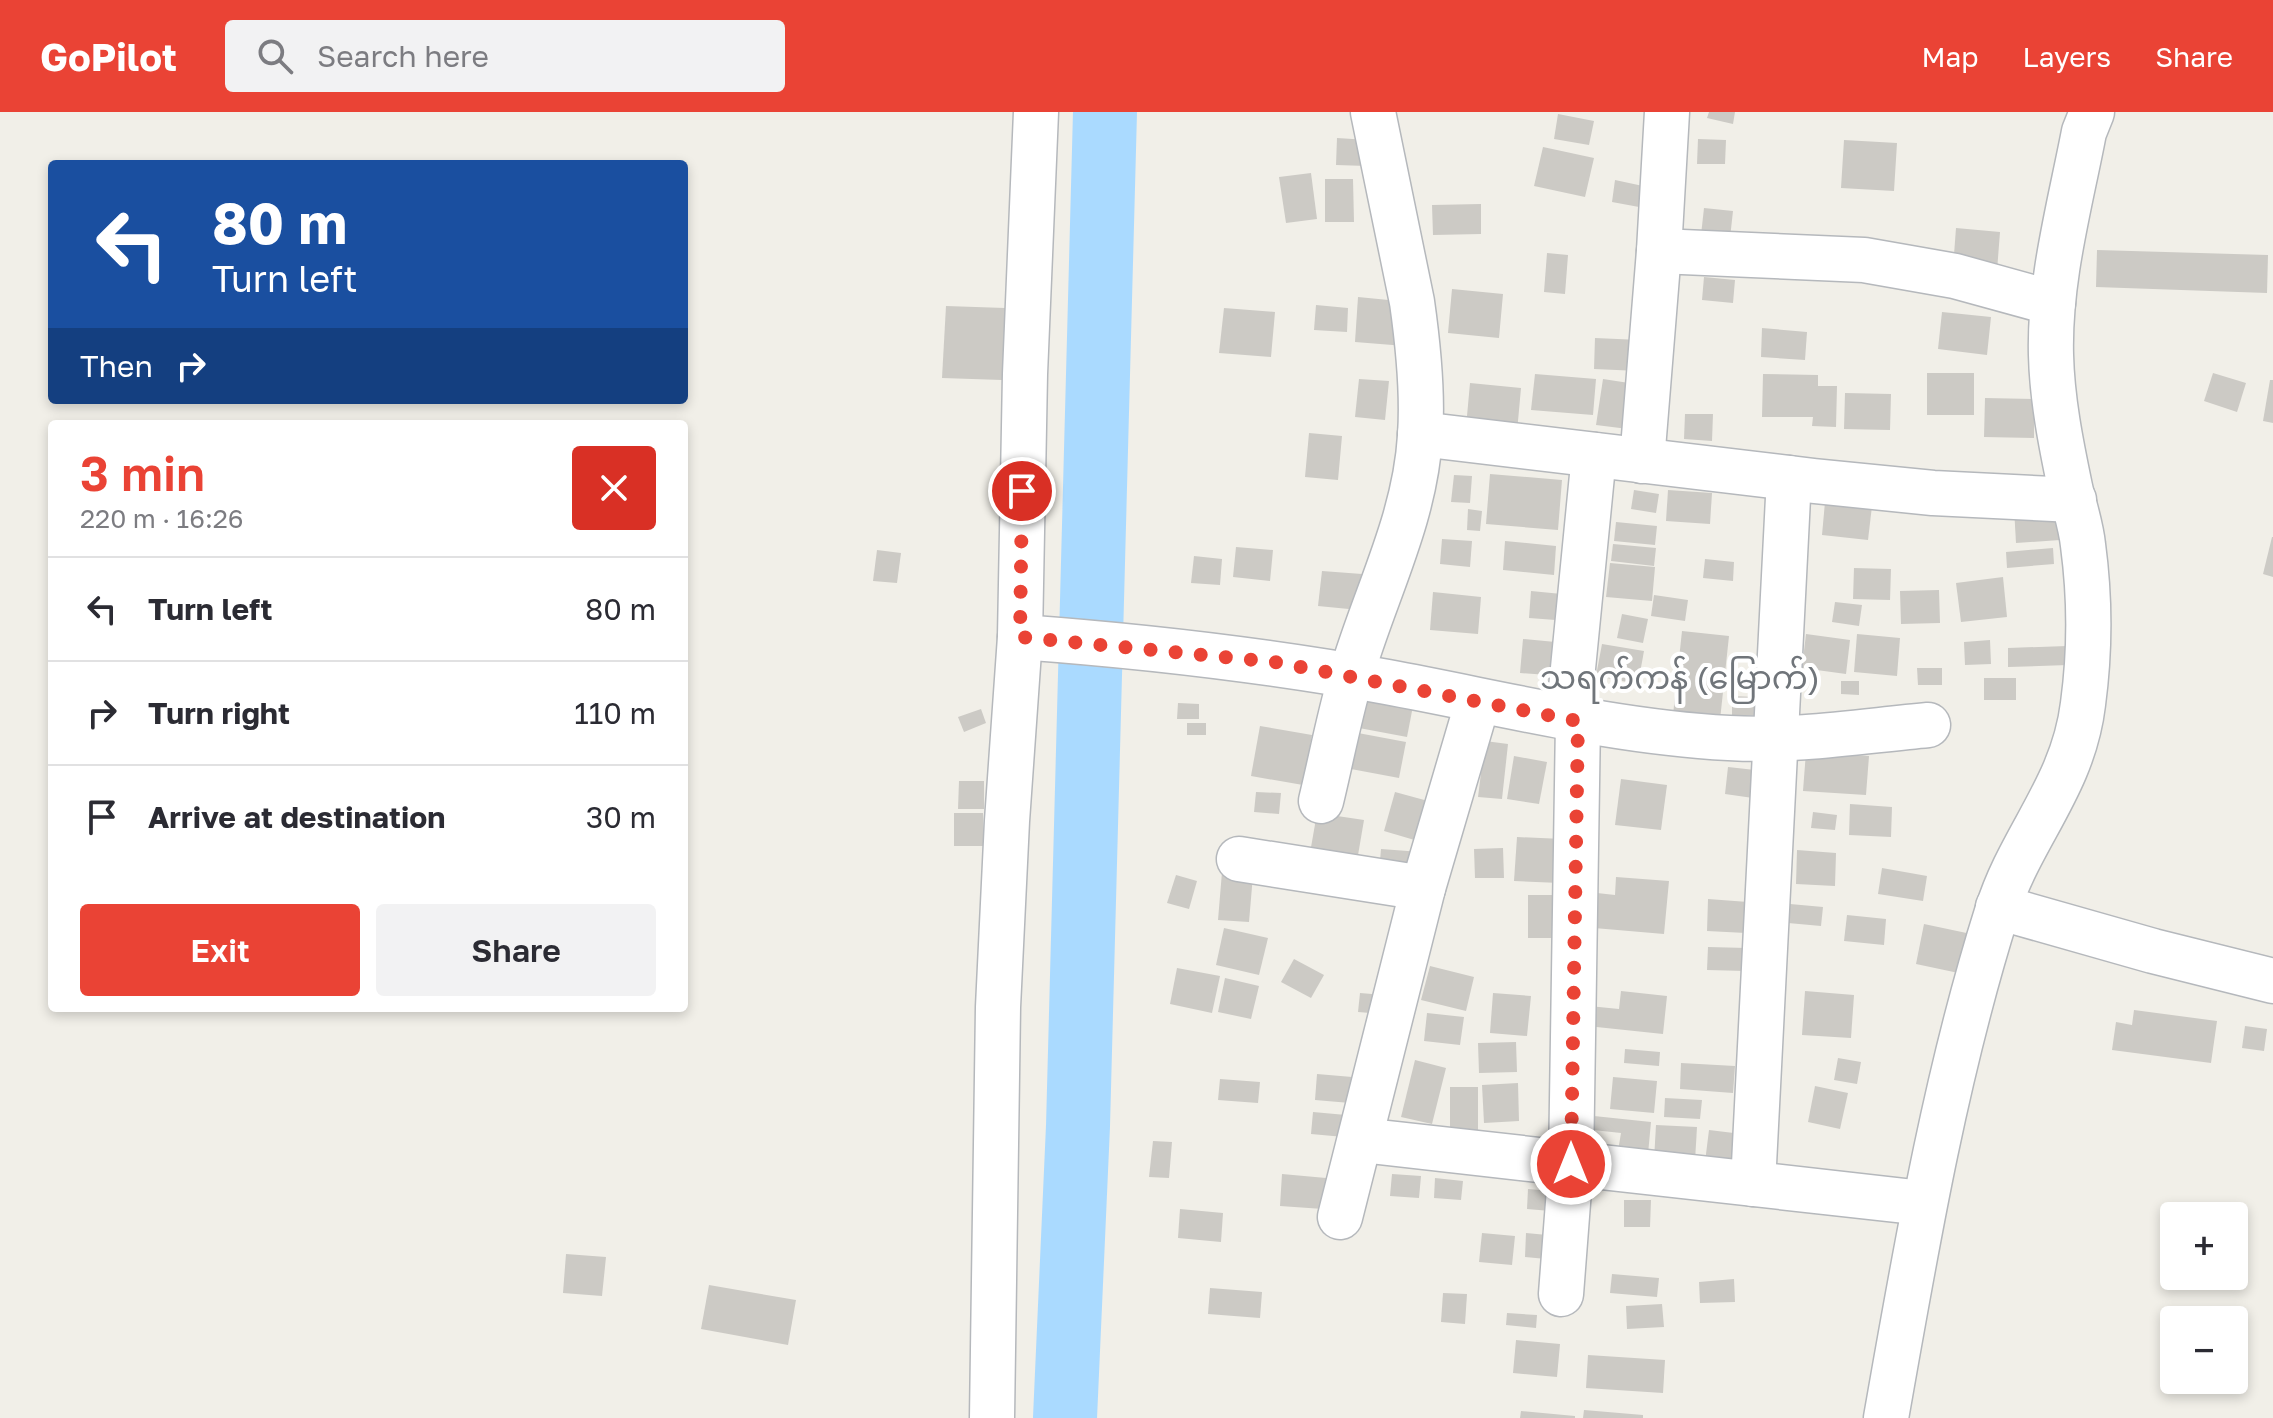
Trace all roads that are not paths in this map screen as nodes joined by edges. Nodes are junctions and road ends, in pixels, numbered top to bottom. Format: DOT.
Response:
graph roads {
  1 [pos="1036,112"];
  2 [pos="1373,112"];
  3 [pos="1667,112"];
  4 [pos="2092,112"];
  5 [pos="1659,251"];
  6 [pos="2053,303"];
  7 [pos="1420,434"];
  8 [pos="1594,455"];
  9 [pos="1642,461"];
  10 [pos="1789,478"];
  11 [pos="2074,500"];
  12 [pos="1034,638"];
  13 [pos="1352,676"];
  14 [pos="1478,701"];
  15 [pos="1573,720"];
  16 [pos="1928,725"];
  17 [pos="1774,740"];
  18 [pos="1321,801"];
  19 [pos="1239,859"];
  20 [pos="1423,888"];
  21 [pos="1998,907"];
  22 [pos="2273,981"];
  23 [pos="1361,1140"];
  24 [pos="1571,1164"];
  25 [pos="1753,1184"];
  26 [pos="1923,1203"];
  27 [pos="1340,1217"];
  28 [pos="1561,1294"];
  29 [pos="992,1418"];
  30 [pos="1886,1418"];
  1 -- 12 [label="street"];
  2 -- 7 [label="street"];
  3 -- 5 [label="street"];
  4 -- 6 [label="street"];
  5 -- 6 [label="street"];
  5 -- 9 [label="street"];
  6 -- 11 [label="street"];
  7 -- 8 [label="street"];
  7 -- 13 [label="street"];
  8 -- 9 [label="street"];
  8 -- 15 [label="street"];
  9 -- 10 [label="street"];
  10 -- 11 [label="street"];
  10 -- 17 [label="street"];
  11 -- 21 [label="street"];
  12 -- 13 [label="street"];
  12 -- 29 [label="street"];
  13 -- 14 [label="street"];
  13 -- 18 [label="street"];
  14 -- 15 [label="street"];
  14 -- 20 [label="street"];
  15 -- 17 [label="street"];
  15 -- 24 [label="street"];
  16 -- 17 [label="street"];
  17 -- 25 [label="street"];
  19 -- 20 [label="street"];
  20 -- 23 [label="street"];
  21 -- 22 [label="street"];
  21 -- 26 [label="street"];
  23 -- 24 [label="street"];
  23 -- 27 [label="street"];
  24 -- 25 [label="street"];
  24 -- 28 [label="street"];
  25 -- 26 [label="street"];
  26 -- 30 [label="street"];
}
